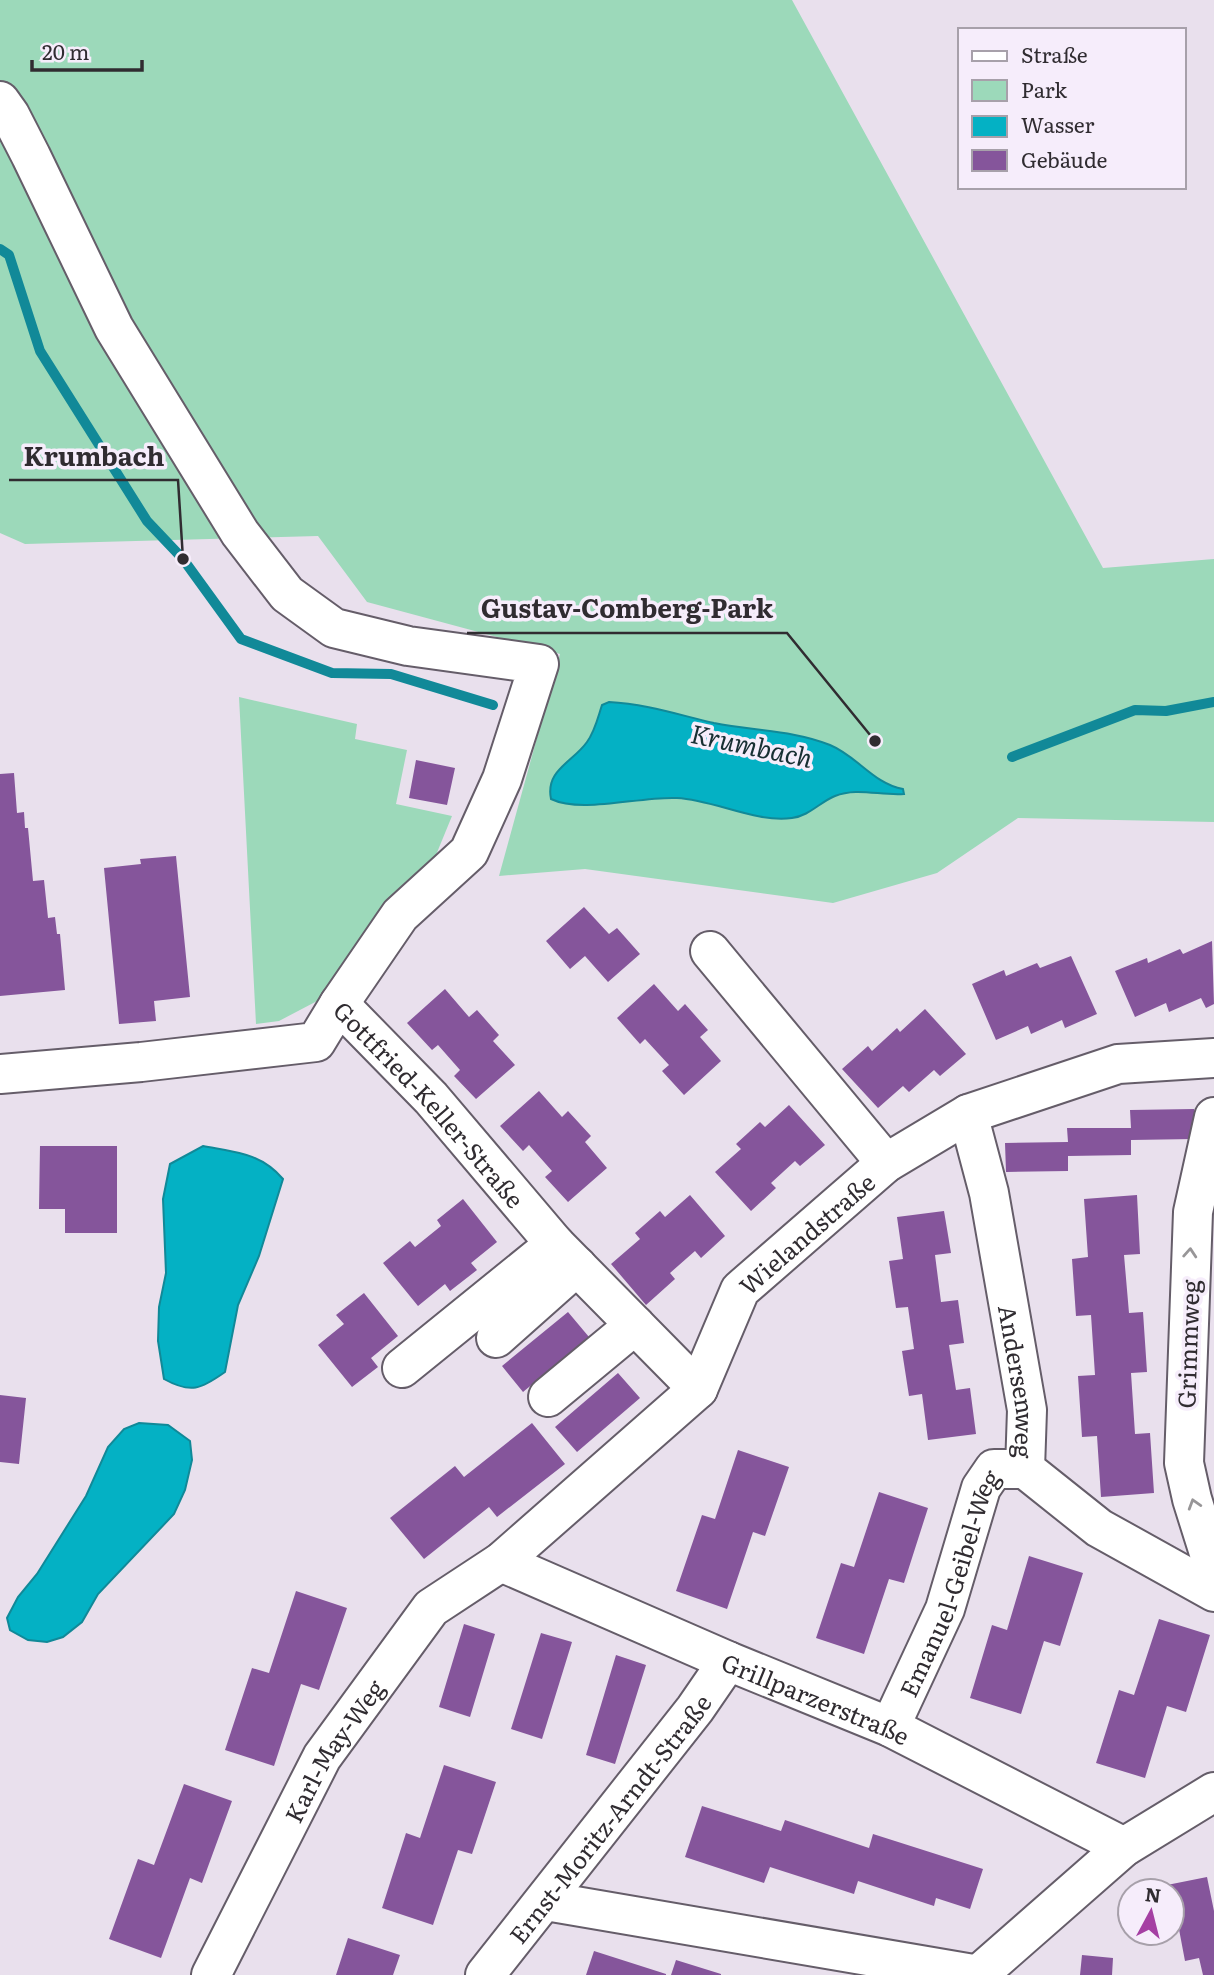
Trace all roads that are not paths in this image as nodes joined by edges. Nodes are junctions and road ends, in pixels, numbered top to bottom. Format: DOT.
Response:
graph roads {
  1 [pos="0,101"];
  2 [pos="710,951"];
  3 [pos="338,1004"];
  4 [pos="1214,1058"];
  5 [pos="0,1074"];
  6 [pos="968,1114"];
  7 [pos="1214,1117"];
  8 [pos="886,1163"];
  9 [pos="566,1255"];
  10 [pos="635,1325"];
  11 [pos="496,1338"];
  12 [pos="402,1368"];
  13 [pos="698,1389"];
  14 [pos="548,1397"];
  15 [pos="1025,1469"];
  16 [pos="501,1563"];
  17 [pos="1214,1569"];
  18 [pos="1214,1592"];
  19 [pos="728,1661"];
  20 [pos="890,1727"];
  21 [pos="1214,1792"];
  22 [pos="1124,1847"];
  23 [pos="546,1901"];
  24 [pos="211,1975"];
  25 [pos="485,1975"];
  26 [pos="979,1975"];
  1 -- 3 [label="street"];
  2 -- 8 [label="street"];
  3 -- 5 [label="street, Gottfried-Keller-Straße"];
  3 -- 9 [label="street, Gottfried-Keller-Straße"];
  4 -- 6 [label="street, Wielandstraße"];
  6 -- 8 [label="street, Wielandstraße"];
  6 -- 15 [label="street, Andersenweg"];
  17 -- 7 [label="street, Grimmweg, one-way"];
  8 -- 13 [label="street, Wielandstraße"];
  9 -- 10 [label="street, Gottfried-Keller-Straße"];
  9 -- 11 [label="street"];
  9 -- 12 [label="street"];
  10 -- 13 [label="street, Gottfried-Keller-Straße"];
  10 -- 14 [label="street"];
  13 -- 16 [label="street, Wielandstraße"];
  15 -- 18 [label="street, Andersenweg"];
  15 -- 20 [label="street, Emanuel-Geibel-Weg"];
  16 -- 19 [label="street, Grillparzerstraße"];
  16 -- 24 [label="street, Karl-May-Weg"];
  19 -- 20 [label="street, Grillparzerstraße"];
  19 -- 23 [label="street, Ernst-Moritz-Arndt-Straße"];
  20 -- 22 [label="street, Grillparzerstraße"];
  21 -- 22 [label="street"];
  22 -- 26 [label="street"];
  23 -- 25 [label="street, Ernst-Moritz-Arndt-Straße"];
  23 -- 26 [label="street"];
}
